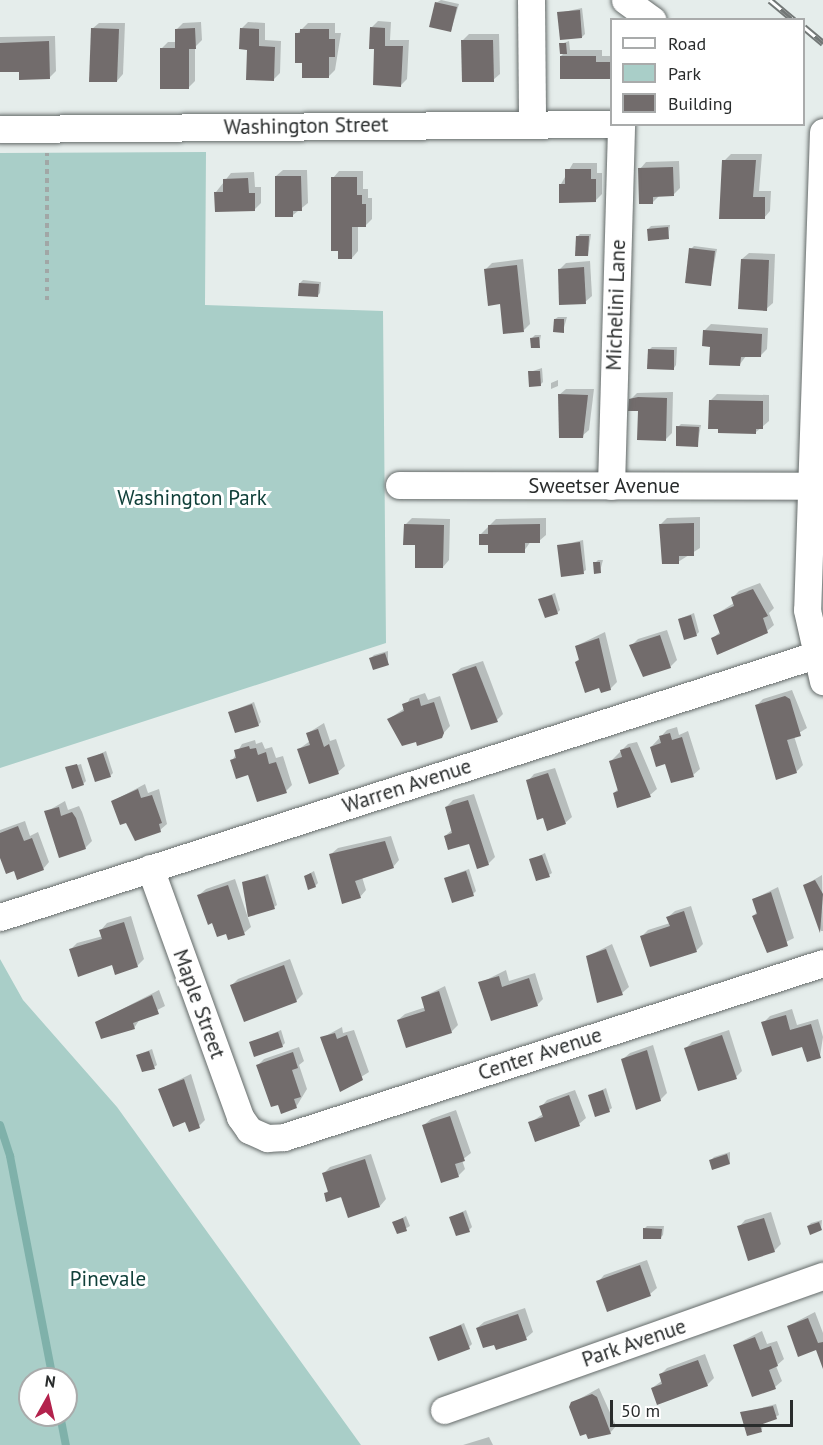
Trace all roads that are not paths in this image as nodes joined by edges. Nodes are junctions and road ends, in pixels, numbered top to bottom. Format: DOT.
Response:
graph roads {
  1 [pos="531,0"];
  2 [pos="625,0"];
  3 [pos="650,18"];
  4 [pos="532,123"];
  5 [pos="805,123"];
  6 [pos="823,123"];
  7 [pos="610,124"];
  8 [pos="621,126"];
  9 [pos="0,129"];
  10 [pos="823,132"];
  11 [pos="818,386"];
  12 [pos="399,485"];
  13 [pos="611,486"];
  14 [pos="810,486"];
  15 [pos="815,655"];
  16 [pos="823,681"];
  17 [pos="150,868"];
  18 [pos="0,917"];
  19 [pos="823,963"];
  20 [pos="257,1135"];
  21 [pos="823,1276"];
  22 [pos="444,1410"];
  1 -- 4 [label="street"];
  2 -- 3 [label="street"];
  4 -- 7 [label="street, Washington Street"];
  4 -- 9 [label="street, Washington Street"];
  5 -- 6 [label="street"];
  8 -- 13 [label="street, Michelini Lane"];
  10 -- 11 [label="street"];
  11 -- 14 [label="street"];
  12 -- 13 [label="street, Sweetser Avenue"];
  13 -- 14 [label="street, Sweetser Avenue"];
  14 -- 15 [label="street"];
  15 -- 16 [label="street"];
  15 -- 17 [label="street, Warren Avenue"];
  17 -- 18 [label="street, Warren Avenue"];
  17 -- 20 [label="street, Maple Street"];
  19 -- 20 [label="street, Center Avenue"];
  21 -- 22 [label="street, Park Avenue"];
}
